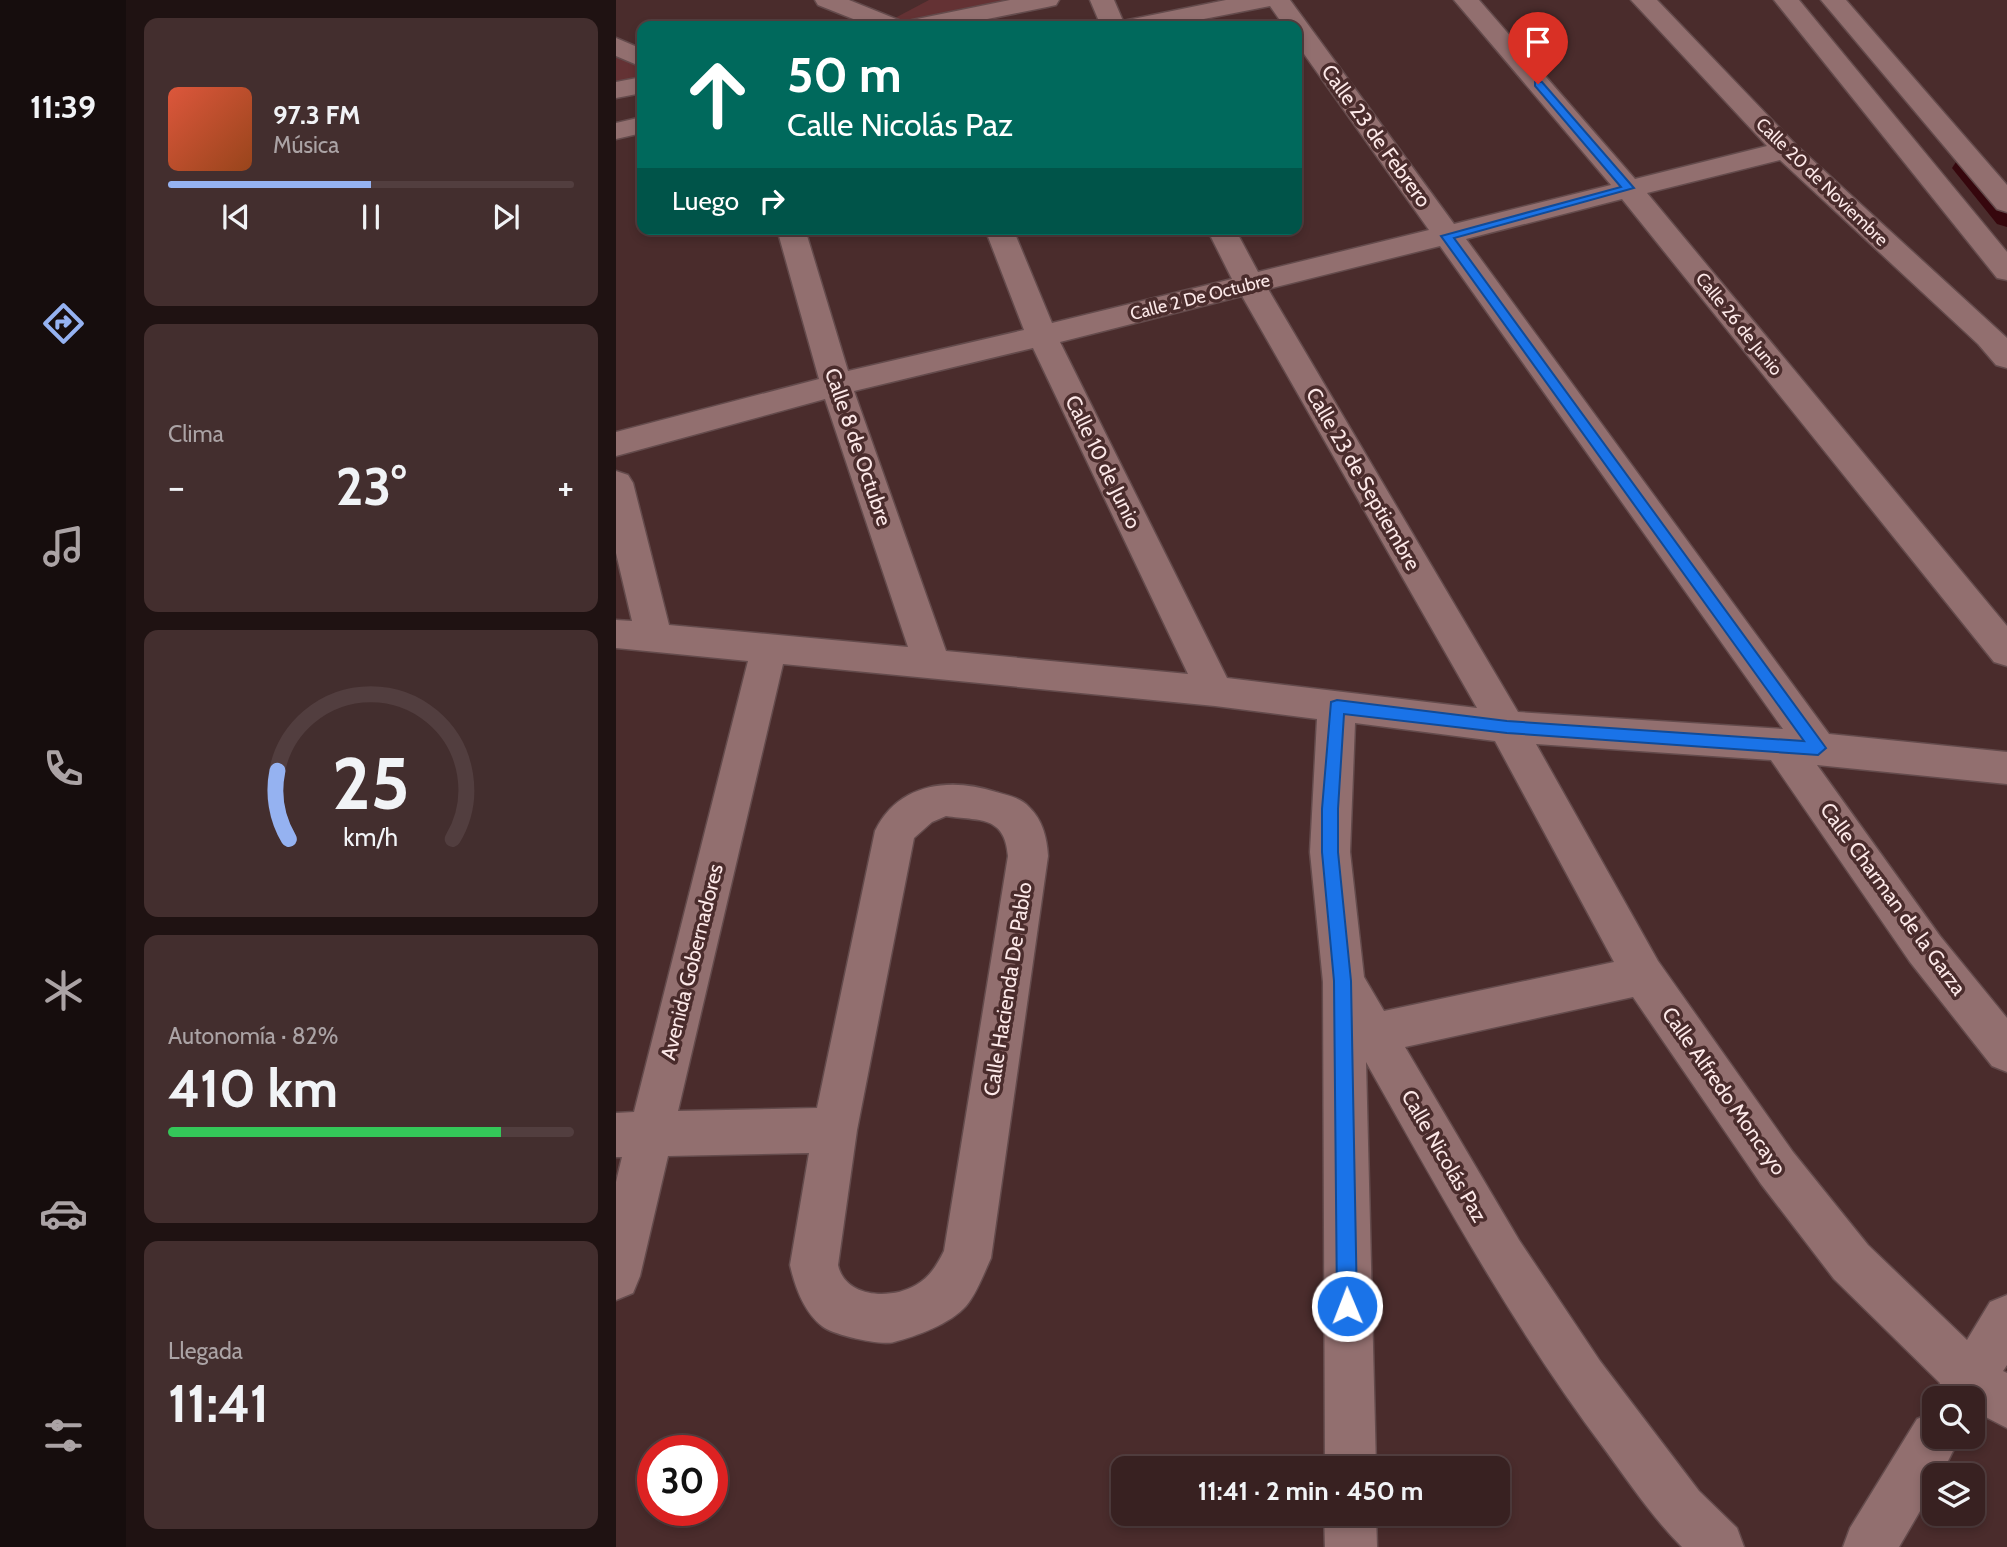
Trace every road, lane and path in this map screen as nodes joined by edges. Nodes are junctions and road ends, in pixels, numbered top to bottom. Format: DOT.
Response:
graph roads {
  1 [pos="827,0"];
  2 [pos="1047,0"];
  3 [pos="1102,0"];
  4 [pos="1263,0"];
  5 [pos="1278,0"];
  6 [pos="1466,0"];
  7 [pos="1643,0"];
  8 [pos="1786,0"];
  9 [pos="1833,0"];
  10 [pos="880,21"];
  11 [pos="942,21"];
  12 [pos="1111,21"];
  13 [pos="1157,21"];
  14 [pos="1293,21"];
  15 [pos="1302,34"];
  16 [pos="616,46"];
  17 [pos="637,56"];
  18 [pos="637,86"];
  19 [pos="616,90"];
  20 [pos="637,126"];
  21 [pos="616,131"];
  22 [pos="1784,150"];
  23 [pos="1628,188"];
  24 [pos="2007,203"];
  25 [pos="792,235"];
  26 [pos="1001,235"];
  27 [pos="1224,235"];
  28 [pos="1447,236"];
  29 [pos="2007,271"];
  30 [pos="1250,284"];
  31 [pos="1042,336"];
  32 [pos="2007,358"];
  33 [pos="836,385"];
  34 [pos="616,444"];
  35 [pos="616,483"];
  36 [pos="616,634"];
  37 [pos="654,637"];
  38 [pos="769,648"];
  39 [pos="2007,652"];
  40 [pos="932,663"];
  41 [pos="1214,691"];
  42 [pos="1337,707"];
  43 [pos="1507,727"];
  44 [pos="1800,747"];
  45 [pos="2007,768"];
  46 [pos="1643,975"];
  47 [pos="1343,981"];
  48 [pos="1374,1034"];
  49 [pos="2007,1051"];
  50 [pos="835,1130"];
  51 [pos="633,1134"];
  52 [pos="616,1276"];
  53 [pos="2007,1319"];
  54 [pos="1972,1386"];
  55 [pos="1982,1386"];
  56 [pos="1928,1449"];
  57 [pos="1350,1456"];
  58 [pos="1350,1526"];
  59 [pos="1351,1547"];
  60 [pos="1718,1547"];
  61 [pos="1868,1547"];
  1 -- 10 [label="street"];
  2 -- 11 [label="street"];
  3 -- 12 [label="street"];
  4 -- 13 [label="street"];
  5 -- 14 [label="street, Calle 23 de Febrero"];
  6 -- 23 [label="street, Calle 26 de Junio"];
  7 -- 22 [label="street, Calle 20 de Noviembre"];
  8 -- 29 [label="street"];
  9 -- 24 [label="street"];
  15 -- 28 [label="street, Calle 23 de Febrero"];
  16 -- 17 [label="street"];
  18 -- 19 [label="street"];
  20 -- 21 [label="street"];
  22 -- 23 [label="street, Calle 2 De Octubre"];
  22 -- 32 [label="street, Calle 20 de Noviembre"];
  23 -- 28 [label="street, Calle 2 De Octubre"];
  23 -- 39 [label="street, Calle 26 de Junio"];
  25 -- 33 [label="street, Calle 8 de Octubre"];
  26 -- 31 [label="street, Calle 10 de Junio"];
  27 -- 30 [label="street, Calle 23 de Septiembre"];
  28 -- 30 [label="street, Calle 2 De Octubre"];
  28 -- 44 [label="street, Calle 23 de Febrero"];
  30 -- 31 [label="street, Calle 2 De Octubre"];
  30 -- 43 [label="street, Calle 23 de Septiembre"];
  31 -- 33 [label="street, Calle 2 De Octubre"];
  31 -- 41 [label="street, Calle 10 de Junio"];
  33 -- 34 [label="street, Calle 2 De Octubre"];
  33 -- 40 [label="street, Calle 8 de Octubre"];
  35 -- 37 [label="street"];
  36 -- 37 [label="street"];
  37 -- 38 [label="street"];
  38 -- 40 [label="street"];
  38 -- 51 [label="street, Avenida Gobernadores"];
  40 -- 41 [label="street"];
  41 -- 42 [label="street"];
  42 -- 43 [label="street"];
  42 -- 47 [label="street, Calle Nicolás Paz"];
  43 -- 44 [label="street"];
  43 -- 46 [label="street, Calle Alfredo Moncayo"];
  44 -- 45 [label="street"];
  44 -- 49 [label="street, Calle Charman de la Garza"];
  46 -- 48 [label="street"];
  46 -- 54 [label="street, Calle Alfredo Moncayo"];
  47 -- 48 [label="street, Calle Nicolás Paz"];
  47 -- 57 [label="street"];
  48 -- 60 [label="street, Calle Nicolás Paz"];
  50 -- 50 [label="street, Calle Hacienda De Pablo"];
  50 -- 51 [label="street"];
  51 -- 52 [label="street, Avenida Gobernadores"];
  53 -- 55 [label="street"];
  56 -- 61 [label="street"];
  58 -- 59 [label="street"];
}
